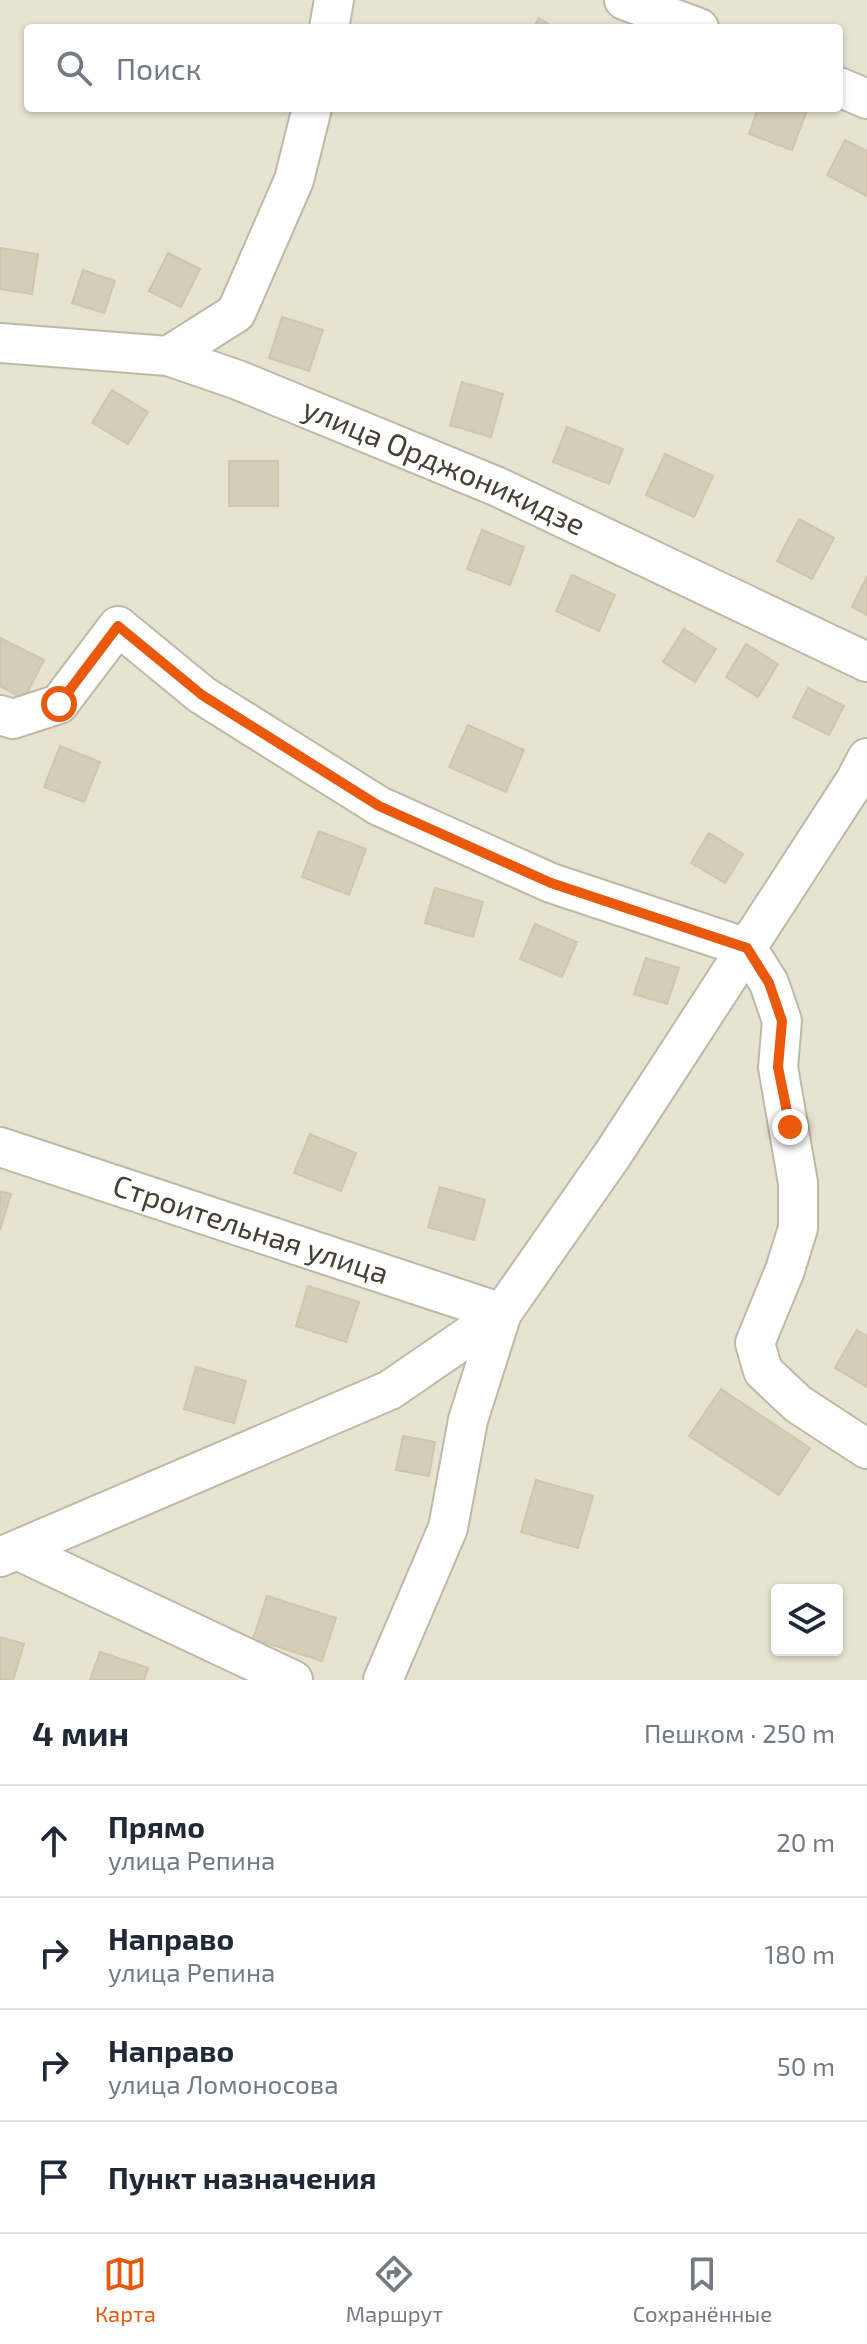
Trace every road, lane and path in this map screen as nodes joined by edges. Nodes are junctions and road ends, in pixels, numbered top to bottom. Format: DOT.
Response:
graph roads {
  1 [pos="334,0"];
  2 [pos="624,0"];
  3 [pos="330,24"];
  4 [pos="688,24"];
  5 [pos="843,89"];
  6 [pos="867,99"];
  7 [pos="311,112"];
  8 [pos="0,343"];
  9 [pos="168,356"];
  10 [pos="867,662"];
  11 [pos="0,715"];
  12 [pos="867,758"];
  13 [pos="747,948"];
  14 [pos="0,1147"];
  15 [pos="502,1313"];
  16 [pos="867,1449"];
  17 [pos="8,1554"];
  18 [pos="293,1680"];
  19 [pos="383,1680"];
  1 -- 3 [label="street"];
  2 -- 4 [label="street"];
  5 -- 6 [label="street"];
  7 -- 9 [label="street"];
  8 -- 9 [label="street, улица Орджоникидзе"];
  9 -- 10 [label="street, улица Орджоникидзе"];
  11 -- 13 [label="street"];
  12 -- 13 [label="street"];
  13 -- 15 [label="street"];
  13 -- 16 [label="street"];
  14 -- 15 [label="street, Строительная улица"];
  15 -- 17 [label="street"];
  15 -- 19 [label="street"];
  17 -- 18 [label="street"];
}
